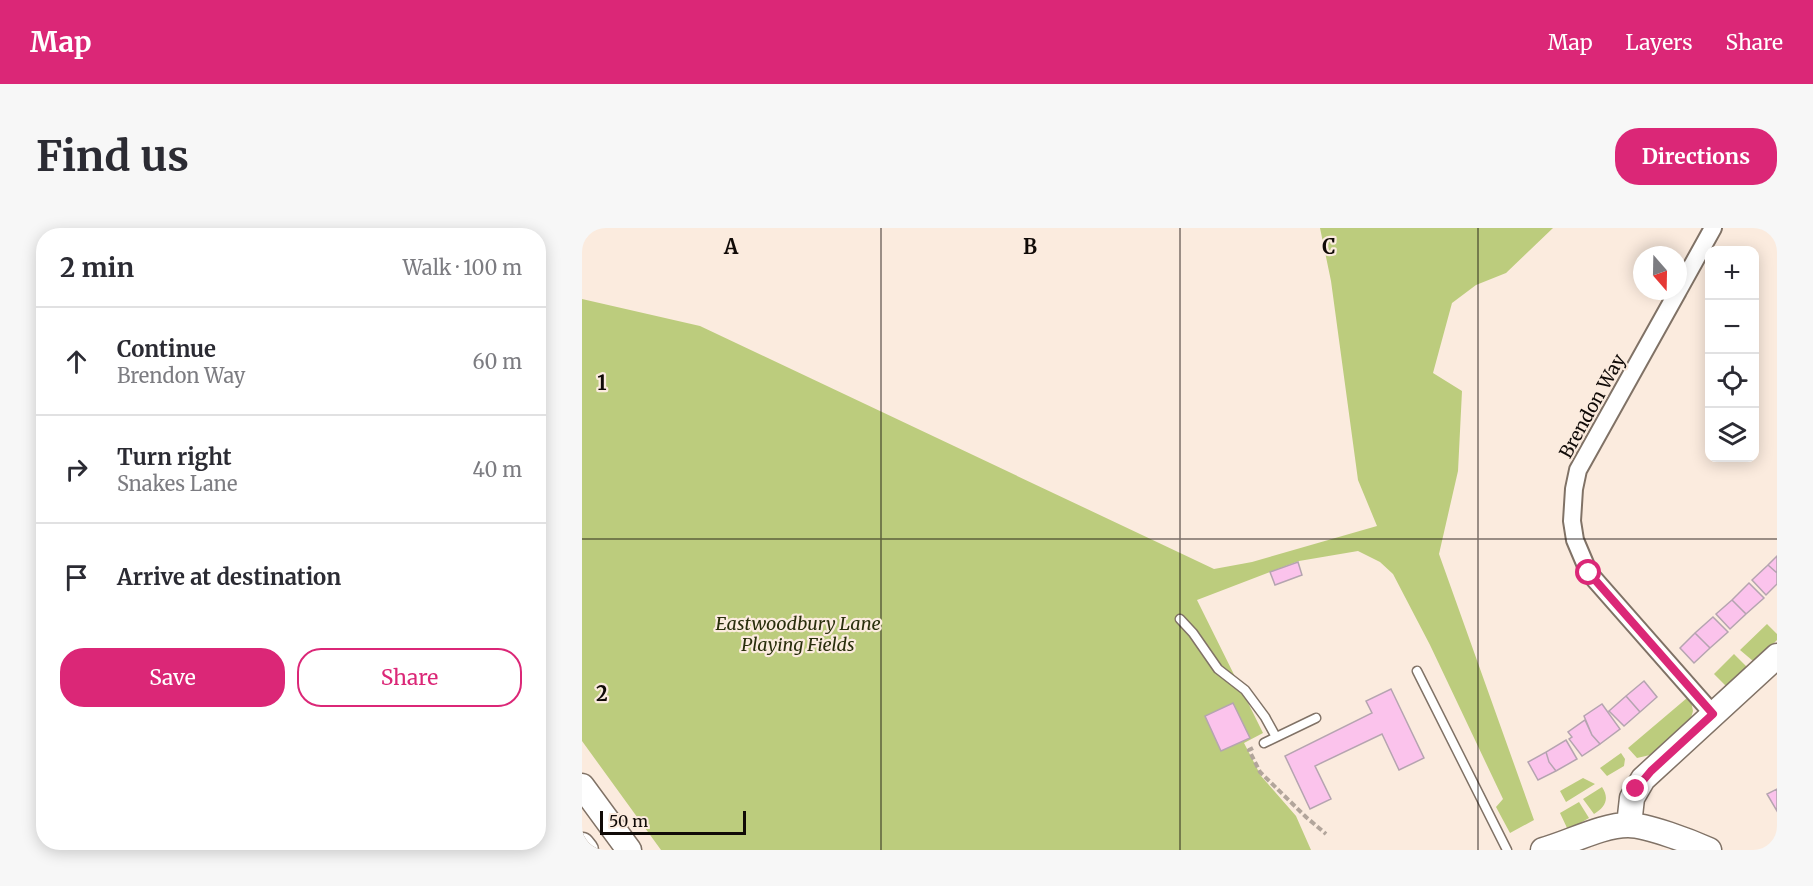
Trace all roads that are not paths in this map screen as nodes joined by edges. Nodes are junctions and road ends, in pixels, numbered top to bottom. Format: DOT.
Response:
graph roads {
  1 [pos="1713,228"];
  2 [pos="1687,275"];
  3 [pos="1673,300"];
  4 [pos="1180,619"];
  5 [pos="1777,656"];
  6 [pos="1417,671"];
  7 [pos="1713,714"];
  8 [pos="1316,718"];
  9 [pos="1276,737"];
  10 [pos="1264,743"];
  11 [pos="582,786"];
  12 [pos="1629,825"];
  13 [pos="582,845"];
  14 [pos="586,850"];
  15 [pos="629,850"];
  16 [pos="1507,850"];
  17 [pos="1543,850"];
  18 [pos="1709,850"];
  1 -- 2 [label="street, Brendon Way"];
  3 -- 7 [label="street, Brendon Way"];
  4 -- 9 [label="lane"];
  5 -- 7 [label="street"];
  6 -- 16 [label="lane"];
  7 -- 12 [label="street"];
  8 -- 9 [label="lane"];
  9 -- 10 [label="lane"];
  11 -- 15 [label="street"];
  12 -- 17 [label="street"];
  12 -- 18 [label="street"];
  13 -- 14 [label="street"];
}
